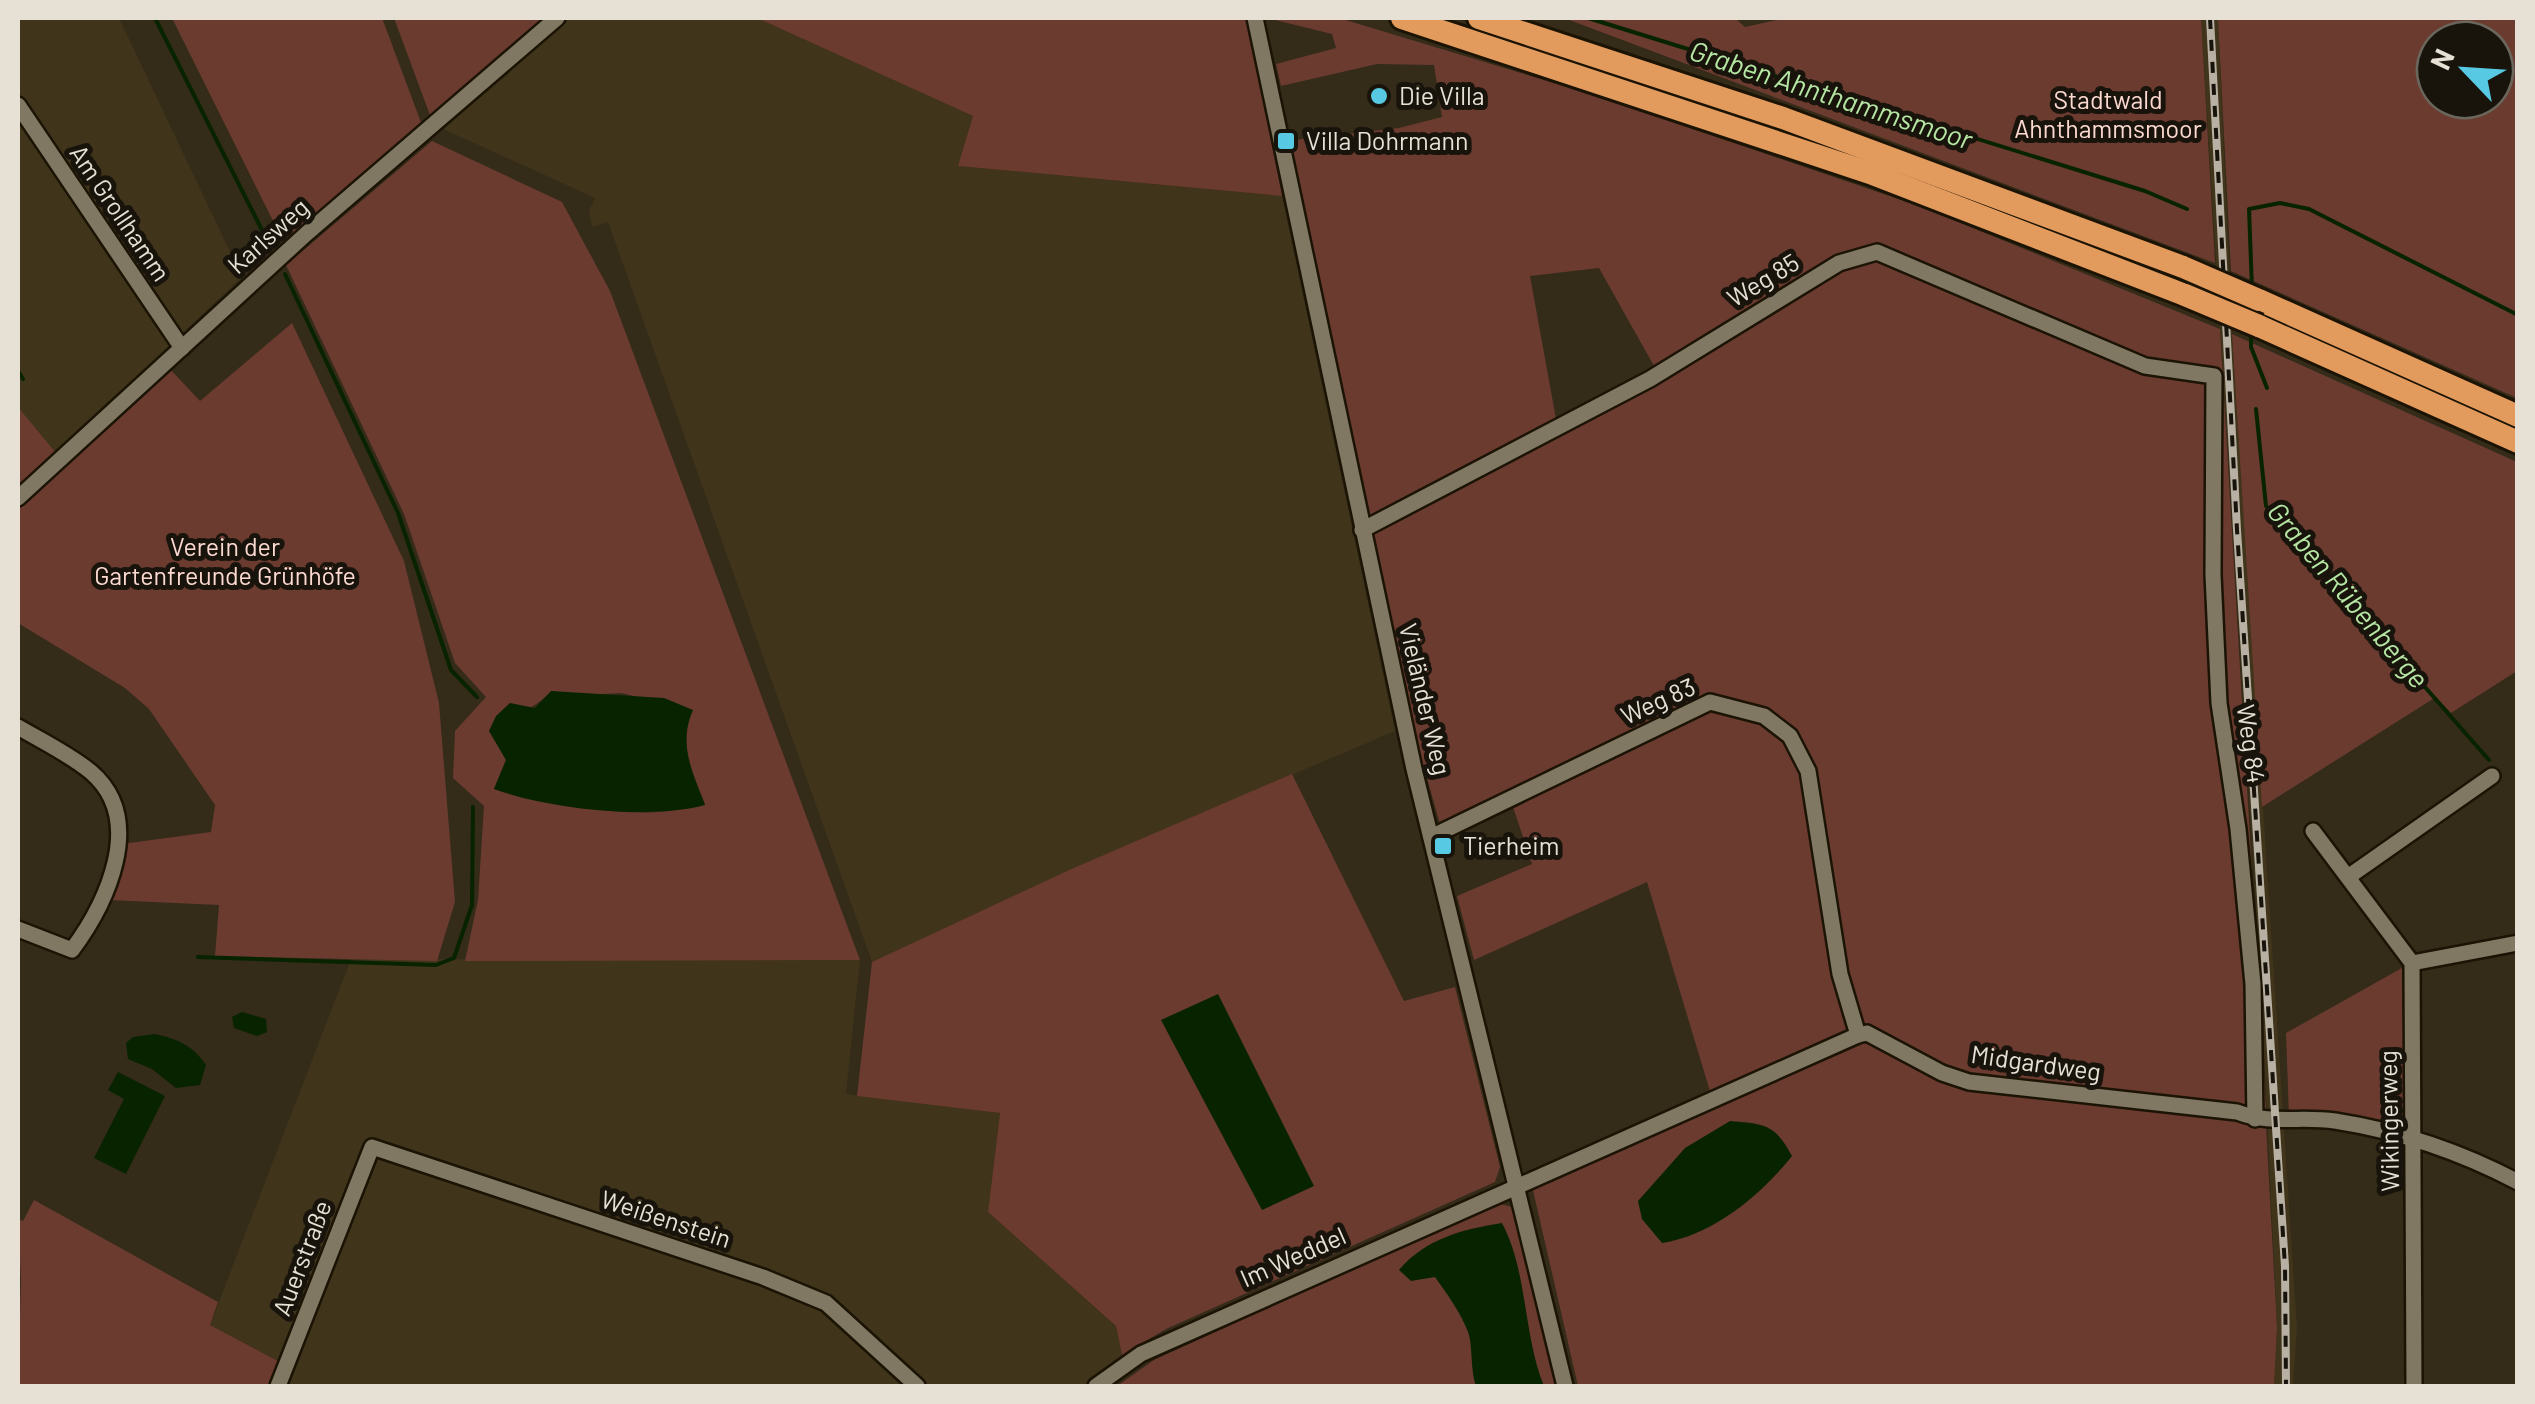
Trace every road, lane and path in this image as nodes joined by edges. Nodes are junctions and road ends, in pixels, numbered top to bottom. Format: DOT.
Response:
graph roads {
  1 [pos="556,18"];
  2 [pos="1256,18"];
  3 [pos="1402,18"];
  4 [pos="1479,18"];
  5 [pos="18,106"];
  6 [pos="182,348"];
  7 [pos="2214,376"];
  8 [pos="2518,416"];
  9 [pos="2518,442"];
  10 [pos="18,498"];
  11 [pos="1362,530"];
  12 [pos="18,727"];
  13 [pos="2492,776"];
  14 [pos="2313,831"];
  15 [pos="1431,837"];
  16 [pos="2348,877"];
  17 [pos="18,929"];
  18 [pos="2518,943"];
  19 [pos="2412,962"];
  20 [pos="1858,1034"];
  21 [pos="2255,1119"];
  22 [pos="2414,1140"];
  23 [pos="372,1148"];
  24 [pos="2518,1182"];
  25 [pos="1517,1185"];
  26 [pos="278,1386"];
  27 [pos="917,1386"];
  28 [pos="1096,1386"];
  29 [pos="1565,1386"];
  30 [pos="2414,1386"];
  1 -- 6 [label="street, Karlsweg"];
  2 -- 11 [label="street, Vieländer Weg"];
  3 -- 9 [label="highway, bridge"];
  4 -- 8 [label="highway, bridge"];
  5 -- 6 [label="street, Am Grollhamm"];
  6 -- 10 [label="street, Karlsweg"];
  7 -- 11 [label="street, Weg 85"];
  7 -- 21 [label="street, Weg 84"];
  11 -- 15 [label="street, Vieländer Weg"];
  12 -- 17 [label="street"];
  13 -- 16 [label="street"];
  14 -- 16 [label="street"];
  15 -- 20 [label="street, Weg 83"];
  15 -- 25 [label="street, Vieländer Weg"];
  16 -- 19 [label="street"];
  18 -- 19 [label="street"];
  19 -- 22 [label="street, Wikingerweg"];
  20 -- 21 [label="street, Midgardweg"];
  20 -- 25 [label="street"];
  21 -- 22 [label="street, Midgardweg"];
  22 -- 24 [label="street, Midgardweg"];
  22 -- 30 [label="street, Wikingerweg"];
  23 -- 26 [label="street, Auerstraße"];
  23 -- 27 [label="street, Weißenstein"];
  25 -- 28 [label="street, Im Weddel"];
  25 -- 29 [label="street, Vieländer Weg"];
}
